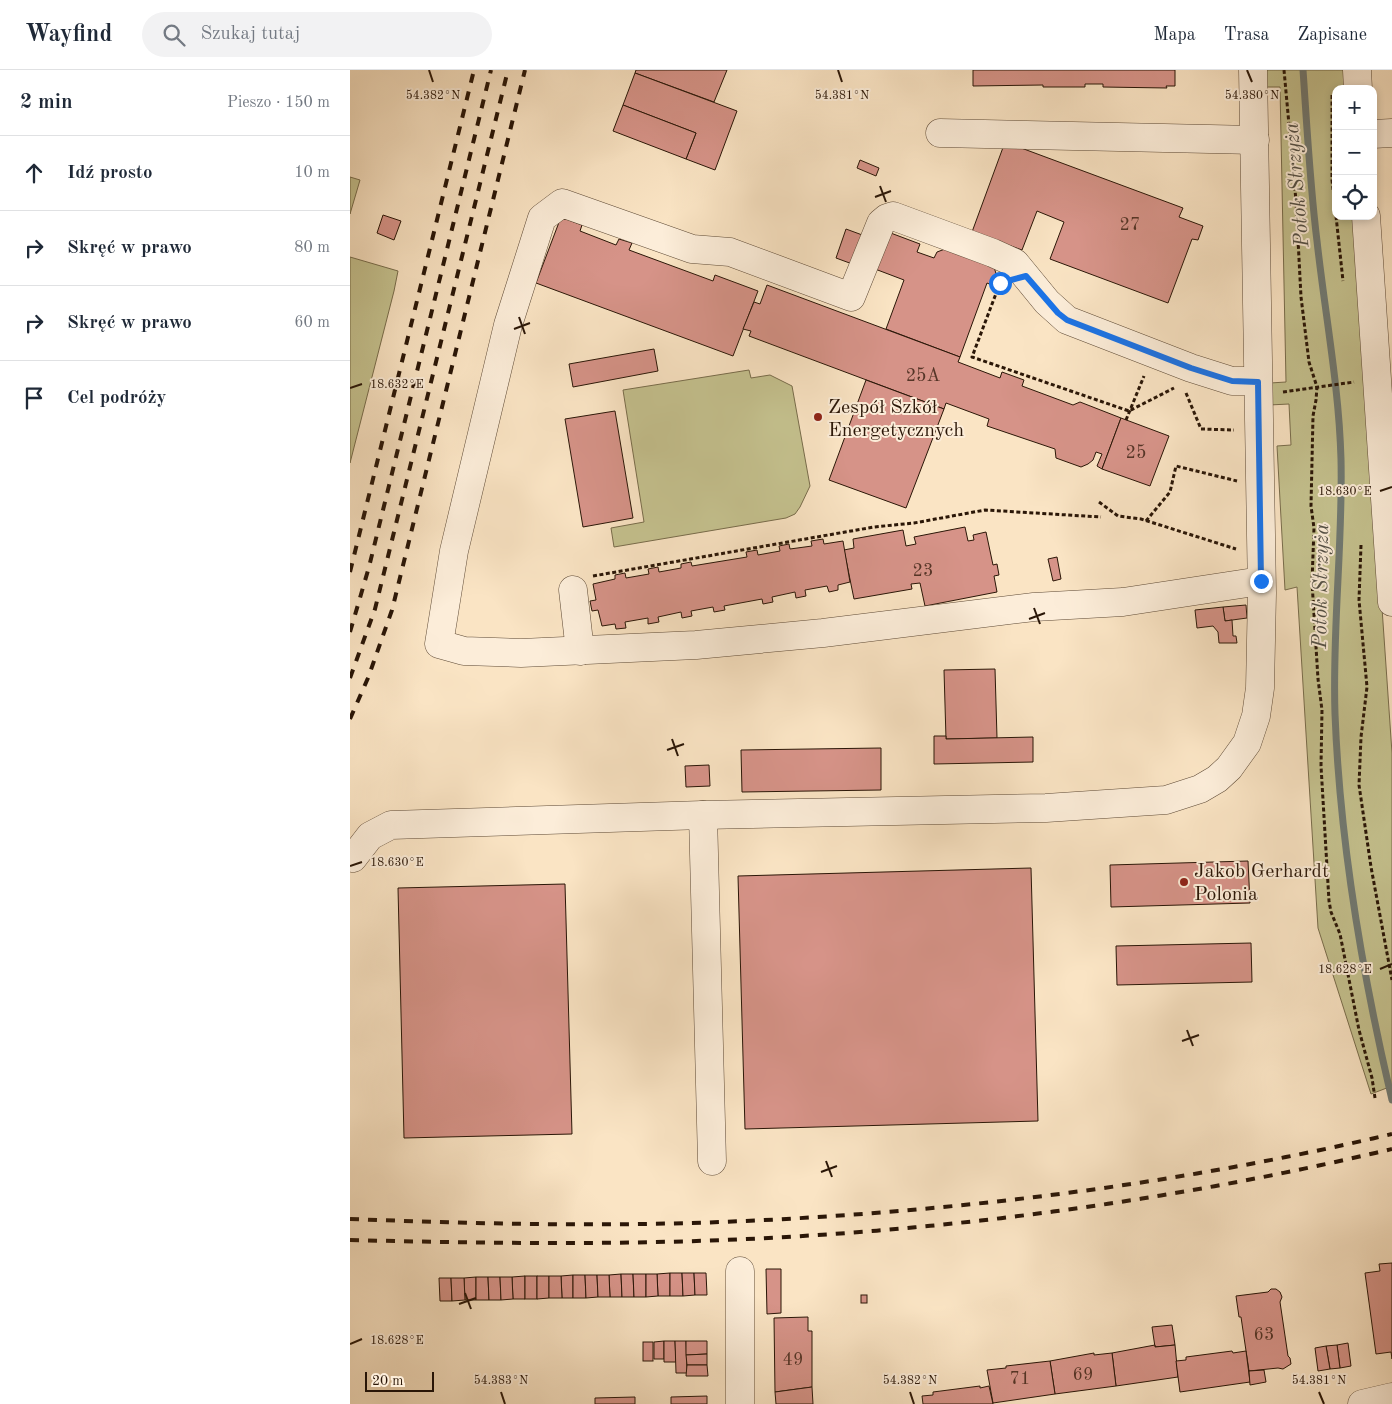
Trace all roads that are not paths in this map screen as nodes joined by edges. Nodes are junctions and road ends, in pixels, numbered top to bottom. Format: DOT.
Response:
graph roads {
  1 [pos="1253,70"];
  2 [pos="1357,70"];
  3 [pos="1348,85"];
  4 [pos="1392,132"];
  5 [pos="940,133"];
  6 [pos="1377,134"];
  7 [pos="1255,140"];
  8 [pos="1366,220"];
  9 [pos="1258,388"];
  10 [pos="1261,581"];
  11 [pos="573,590"];
  12 [pos="1392,602"];
  13 [pos="580,650"];
  14 [pos="703,815"];
  15 [pos="353,858"];
  16 [pos="712,1161"];
  17 [pos="740,1271"];
  18 [pos="1392,1397"];
  19 [pos="740,1404"];
  20 [pos="1362,1404"];
  1 -- 7 [label="street"];
  2 -- 3 [label="street"];
  4 -- 6 [label="street"];
  5 -- 7 [label="street"];
  7 -- 9 [label="street"];
  8 -- 12 [label="street"];
  9 -- 10 [label="street"];
  9 -- 13 [label="street"];
  10 -- 13 [label="street"];
  10 -- 14 [label="street"];
  11 -- 13 [label="street"];
  14 -- 15 [label="street"];
  14 -- 16 [label="street"];
  17 -- 19 [label="street"];
  18 -- 20 [label="street"];
}
